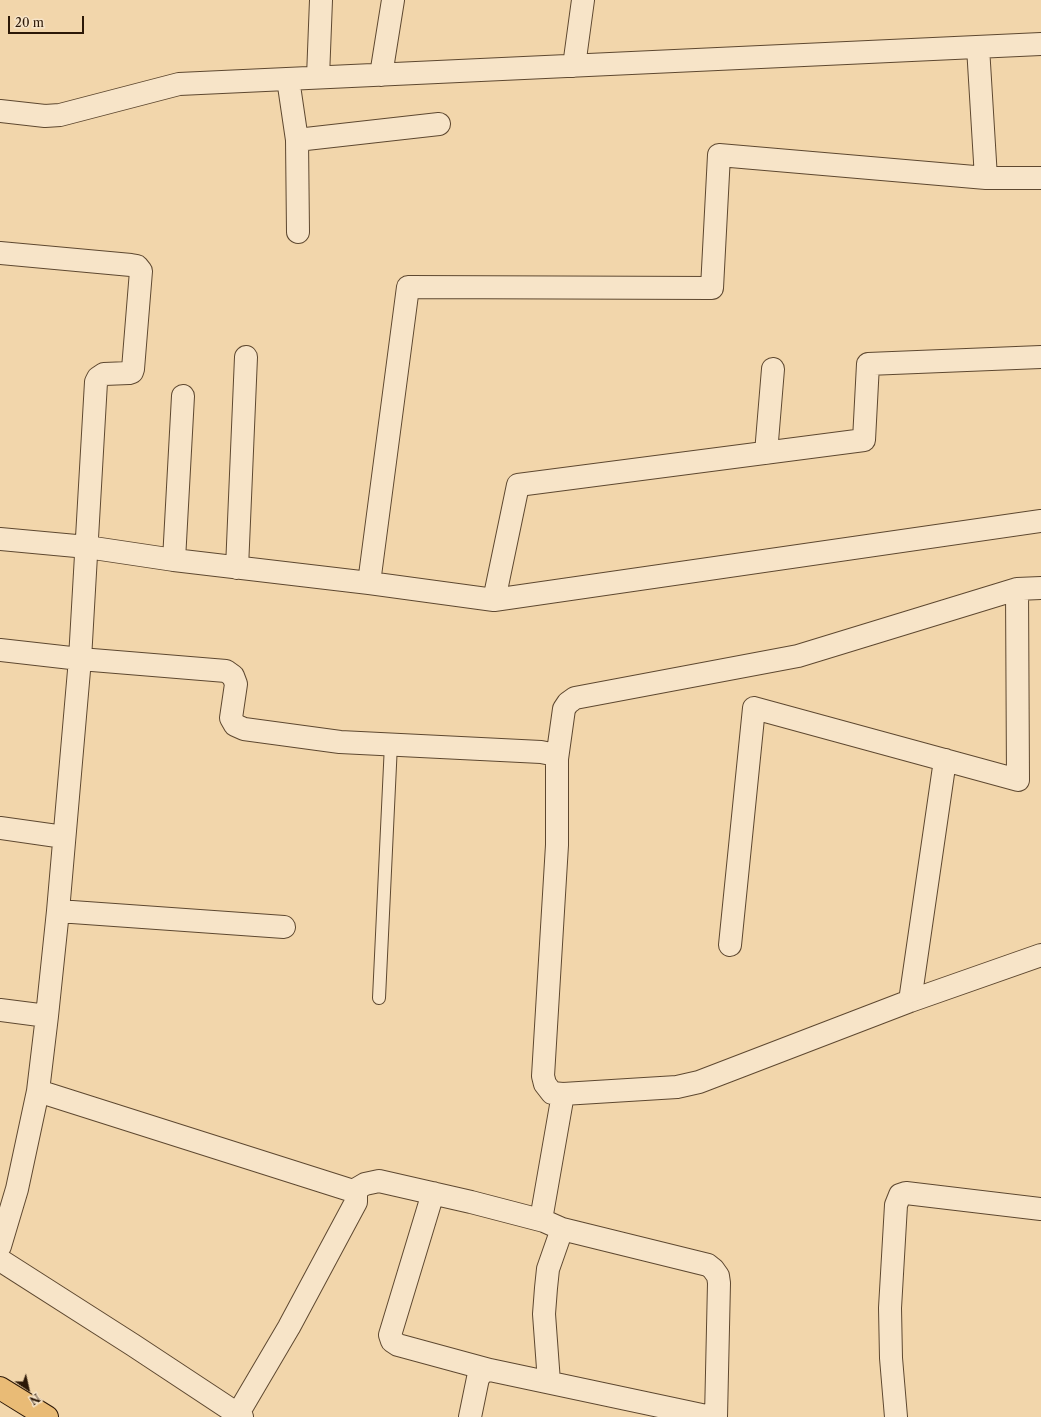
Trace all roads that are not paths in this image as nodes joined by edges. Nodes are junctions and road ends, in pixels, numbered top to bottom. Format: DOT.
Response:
graph roads {
  1 [pos="321,0"];
  2 [pos="393,0"];
  3 [pos="583,0"];
  4 [pos="1041,44"];
  5 [pos="978,47"];
  6 [pos="574,66"];
  7 [pos="381,75"];
  8 [pos="318,78"];
  9 [pos="288,79"];
  10 [pos="0,111"];
  11 [pos="439,124"];
  12 [pos="297,140"];
  13 [pos="986,178"];
  14 [pos="1041,178"];
  15 [pos="298,232"];
  16 [pos="0,253"];
  17 [pos="246,356"];
  18 [pos="1041,357"];
  19 [pos="773,369"];
  20 [pos="183,396"];
  21 [pos="766,453"];
  22 [pos="1041,521"];
  23 [pos="0,539"];
  24 [pos="87,547"];
  25 [pos="174,560"];
  26 [pos="237,568"];
  27 [pos="368,583"];
  28 [pos="1041,588"];
  29 [pos="1017,589"];
  30 [pos="494,600"];
  31 [pos="0,650"];
  32 [pos="80,659"];
  33 [pos="391,744"];
  34 [pos="557,759"];
  35 [pos="945,760"];
  36 [pos="0,828"];
  37 [pos="64,837"];
  38 [pos="58,911"];
  39 [pos="284,927"];
  40 [pos="730,945"];
  41 [pos="1041,955"];
  42 [pos="379,998"];
  43 [pos="910,1001"];
  44 [pos="0,1010"];
  45 [pos="47,1016"];
  46 [pos="38,1091"];
  47 [pos="564,1094"];
  48 [pos="354,1191"];
  49 [pos="433,1193"];
  50 [pos="1041,1209"];
  51 [pos="553,1225"];
  52 [pos="0,1246"];
  53 [pos="0,1260"];
  54 [pos="490,1370"];
  55 [pos="549,1382"];
  56 [pos="0,1388"];
  57 [pos="238,1416"];
  58 [pos="47,1417"];
  59 [pos="470,1417"];
  60 [pos="711,1417"];
  61 [pos="716,1417"];
  62 [pos="896,1417"];
  1 -- 8 [label="street"];
  2 -- 7 [label="street"];
  3 -- 6 [label="street"];
  4 -- 5 [label="street"];
  5 -- 6 [label="street"];
  5 -- 13 [label="street"];
  6 -- 7 [label="street"];
  7 -- 8 [label="street"];
  8 -- 9 [label="street"];
  9 -- 10 [label="street"];
  9 -- 12 [label="street"];
  11 -- 12 [label="street"];
  12 -- 15 [label="street"];
  13 -- 14 [label="street"];
  13 -- 27 [label="street"];
  16 -- 24 [label="street"];
  17 -- 26 [label="street"];
  18 -- 21 [label="street"];
  19 -- 21 [label="street"];
  20 -- 25 [label="street"];
  21 -- 30 [label="street"];
  22 -- 30 [label="street"];
  23 -- 24 [label="street"];
  24 -- 25 [label="street"];
  24 -- 32 [label="street"];
  25 -- 26 [label="street"];
  26 -- 27 [label="street"];
  27 -- 30 [label="street"];
  28 -- 29 [label="street"];
  29 -- 34 [label="street"];
  29 -- 35 [label="street"];
  31 -- 32 [label="street"];
  32 -- 33 [label="street"];
  32 -- 37 [label="street"];
  33 -- 34 [label="street"];
  33 -- 42 [label="lane"];
  34 -- 47 [label="street"];
  35 -- 40 [label="street"];
  35 -- 43 [label="street"];
  36 -- 37 [label="street"];
  37 -- 38 [label="street"];
  38 -- 39 [label="street"];
  38 -- 45 [label="street"];
  41 -- 43 [label="street"];
  43 -- 47 [label="street"];
  44 -- 45 [label="street"];
  45 -- 46 [label="street"];
  46 -- 48 [label="street"];
  46 -- 52 [label="street"];
  47 -- 51 [label="street"];
  48 -- 49 [label="street"];
  48 -- 57 [label="street"];
  49 -- 51 [label="street"];
  49 -- 54 [label="street"];
  50 -- 62 [label="street"];
  51 -- 55 [label="street"];
  51 -- 61 [label="street"];
  53 -- 57 [label="street"];
  54 -- 55 [label="street"];
  54 -- 59 [label="street"];
  55 -- 60 [label="street"];
  56 -- 58 [label="highway"];
}
